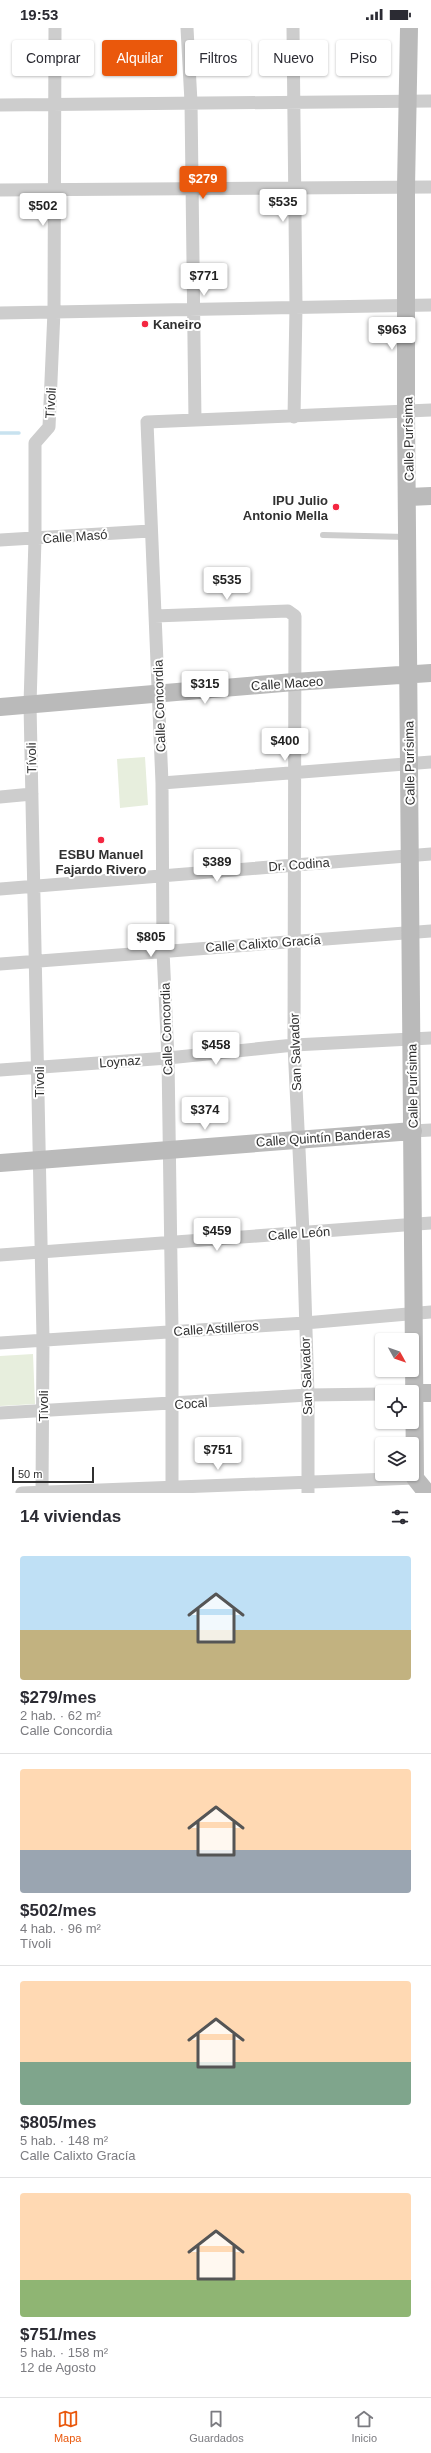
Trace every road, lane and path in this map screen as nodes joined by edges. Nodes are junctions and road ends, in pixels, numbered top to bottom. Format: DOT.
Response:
graph roads {
  1 [pos="55,28"];
  2 [pos="187,28"];
  3 [pos="293,28"];
  4 [pos="409,28"];
  5 [pos="408,100"];
  6 [pos="431,101"];
  7 [pos="191,102"];
  8 [pos="55,103"];
  9 [pos="294,103"];
  10 [pos="0,105"];
  11 [pos="295,187"];
  12 [pos="406,187"];
  13 [pos="431,187"];
  14 [pos="55,188"];
  15 [pos="192,188"];
  16 [pos="0,190"];
  17 [pos="431,305"];
  18 [pos="408,306"];
  19 [pos="296,307"];
  20 [pos="193,309"];
  21 [pos="54,311"];
  22 [pos="0,313"];
  23 [pos="431,410"];
  24 [pos="406,412"];
  25 [pos="294,417"];
  26 [pos="195,420"];
  27 [pos="431,496"];
  28 [pos="408,497"];
  29 [pos="150,531"];
  30 [pos="323,534"];
  31 [pos="408,537"];
  32 [pos="35,539"];
  33 [pos="0,540"];
  34 [pos="155,616"];
  35 [pos="431,673"];
  36 [pos="408,675"];
  37 [pos="294,682"];
  38 [pos="159,694"];
  39 [pos="30,704"];
  40 [pos="0,706"];
  41 [pos="431,762"];
  42 [pos="409,765"];
  43 [pos="293,774"];
  44 [pos="162,783"];
  45 [pos="32,794"];
  46 [pos="0,797"];
  47 [pos="431,854"];
  48 [pos="411,856"];
  49 [pos="294,864"];
  50 [pos="164,875"];
  51 [pos="34,886"];
  52 [pos="0,889"];
  53 [pos="431,931"];
  54 [pos="410,932"];
  55 [pos="293,940"];
  56 [pos="163,951"];
  57 [pos="37,961"];
  58 [pos="0,964"];
  59 [pos="431,1038"];
  60 [pos="411,1039"];
  61 [pos="294,1045"];
  62 [pos="168,1058"];
  63 [pos="39,1066"];
  64 [pos="0,1070"];
  65 [pos="431,1130"];
  66 [pos="413,1131"];
  67 [pos="299,1139"];
  68 [pos="169,1148"];
  69 [pos="38,1159"];
  70 [pos="0,1162"];
  71 [pos="431,1223"];
  72 [pos="413,1224"];
  73 [pos="303,1233"];
  74 [pos="170,1243"];
  75 [pos="40,1251"];
  76 [pos="0,1254"];
  77 [pos="422,1312"];
  78 [pos="305,1323"];
  79 [pos="172,1331"];
  80 [pos="43,1339"];
  81 [pos="0,1343"];
  82 [pos="419,1393"];
  83 [pos="375,1394"];
  84 [pos="308,1395"];
  85 [pos="172,1405"];
  86 [pos="44,1411"];
  87 [pos="0,1413"];
  88 [pos="379,1481"];
  89 [pos="417,1481"];
  90 [pos="308,1487"];
  91 [pos="172,1489"];
  92 [pos="22,1493"];
  93 [pos="42,1493"];
  94 [pos="427,1493"];
  1 -- 8 [label="street, Tívoli"];
  2 -- 7 [label="street"];
  3 -- 9 [label="street"];
  4 -- 5 [label="street, Calle Purísima"];
  5 -- 6 [label="street"];
  5 -- 9 [label="street"];
  5 -- 12 [label="street, Calle Purísima"];
  7 -- 8 [label="street"];
  7 -- 9 [label="street"];
  7 -- 15 [label="street"];
  8 -- 10 [label="street"];
  8 -- 14 [label="street, Tívoli"];
  9 -- 11 [label="street"];
  11 -- 12 [label="street"];
  11 -- 15 [label="street"];
  11 -- 19 [label="street"];
  12 -- 13 [label="street"];
  12 -- 18 [label="street, Calle Purísima"];
  14 -- 15 [label="street"];
  14 -- 16 [label="street"];
  14 -- 21 [label="street, Tívoli"];
  15 -- 20 [label="street"];
  17 -- 18 [label="street"];
  18 -- 19 [label="street"];
  18 -- 24 [label="street, Calle Purísima"];
  19 -- 20 [label="street"];
  19 -- 25 [label="street"];
  20 -- 21 [label="street"];
  20 -- 26 [label="street"];
  21 -- 22 [label="street"];
  21 -- 32 [label="street, Tívoli"];
  23 -- 24 [label="street"];
  24 -- 25 [label="street"];
  24 -- 28 [label="street, Calle Purísima"];
  25 -- 26 [label="street"];
  26 -- 29 [label="street, Calle Concordia"];
  27 -- 28 [label="street"];
  28 -- 31 [label="street, Calle Purísima"];
  29 -- 32 [label="street, Calle Masó"];
  29 -- 34 [label="street, Calle Concordia"];
  30 -- 31 [label="lane"];
  31 -- 36 [label="street, Calle Purísima"];
  32 -- 33 [label="street, Calle Masó"];
  32 -- 39 [label="street, Tívoli"];
  34 -- 37 [label="street, San Salvador"];
  34 -- 38 [label="street, Calle Concordia"];
  35 -- 36 [label="street, Calle Maceo"];
  36 -- 37 [label="street, Calle Maceo"];
  36 -- 42 [label="street, Calle Purísima"];
  37 -- 38 [label="street, Calle Maceo"];
  37 -- 43 [label="street, San Salvador"];
  38 -- 39 [label="street, Calle Maceo"];
  38 -- 44 [label="street, Calle Concordia"];
  39 -- 40 [label="street, Calle Maceo"];
  39 -- 45 [label="street, Tívoli"];
  41 -- 42 [label="street"];
  42 -- 43 [label="street"];
  42 -- 48 [label="street, Calle Purísima"];
  43 -- 44 [label="street"];
  43 -- 49 [label="street, San Salvador"];
  44 -- 50 [label="street, Calle Concordia"];
  45 -- 46 [label="street"];
  45 -- 51 [label="street, Tívoli"];
  47 -- 48 [label="street, Dr. Codina"];
  48 -- 49 [label="street, Dr. Codina"];
  48 -- 54 [label="street, Calle Purísima"];
  49 -- 50 [label="street, Dr. Codina"];
  49 -- 55 [label="street, San Salvador"];
  50 -- 51 [label="street, Dr. Codina"];
  50 -- 56 [label="street, Calle Concordia"];
  51 -- 52 [label="street, Dr. Codina"];
  51 -- 57 [label="street, Tívoli"];
  53 -- 54 [label="street, Calle Calixto Gracía"];
  54 -- 55 [label="street, Calle Calixto Gracía"];
  54 -- 60 [label="street, Calle Purísima"];
  55 -- 56 [label="street, Calle Calixto Gracía"];
  55 -- 61 [label="street, San Salvador"];
  56 -- 57 [label="street, Calle Calixto Gracía"];
  56 -- 62 [label="street, Calle Concordia"];
  57 -- 58 [label="street, Calle Calixto Gracía"];
  57 -- 63 [label="street, Tívoli"];
  59 -- 60 [label="street, Loynaz"];
  60 -- 61 [label="street, Loynaz"];
  60 -- 66 [label="street, Calle Purísima"];
  61 -- 62 [label="street, Loynaz"];
  61 -- 67 [label="street, San Salvador"];
  62 -- 63 [label="street, Loynaz"];
  62 -- 68 [label="street, Calle Concordia"];
  63 -- 64 [label="street, Loynaz"];
  63 -- 69 [label="street, Tívoli"];
  65 -- 66 [label="street, Calle Quintín Banderas"];
  66 -- 67 [label="street, Calle Quintín Banderas"];
  66 -- 72 [label="street, Calle Purísima"];
  67 -- 68 [label="street, Calle Quintín Banderas"];
  67 -- 73 [label="street, San Salvador"];
  68 -- 69 [label="street, Calle Quintín Banderas"];
  68 -- 74 [label="street, Calle Concordia"];
  69 -- 70 [label="street, Calle Quintín Banderas"];
  69 -- 75 [label="street, Tívoli"];
  71 -- 72 [label="street, Calle León"];
  72 -- 73 [label="street, Calle León"];
  72 -- 77 [label="street, Calle Purísima"];
  73 -- 74 [label="street, Calle León"];
  73 -- 78 [label="street, San Salvador"];
  74 -- 75 [label="street, Calle León"];
  74 -- 79 [label="street, Calle Concordia"];
  75 -- 76 [label="street, Calle León"];
  75 -- 80 [label="street, Tívoli"];
  77 -- 78 [label="street, Calle Astilleros"];
  77 -- 82 [label="street, Calle Purísima"];
  78 -- 79 [label="street, Calle Astilleros"];
  78 -- 84 [label="street, San Salvador"];
  79 -- 80 [label="street, Calle Astilleros"];
  79 -- 85 [label="street, Calle Concordia"];
  80 -- 81 [label="street, Calle Astilleros"];
  80 -- 86 [label="street, Tívoli"];
  83 -- 84 [label="street, Cocal"];
  84 -- 85 [label="street, Cocal"];
  84 -- 90 [label="street, San Salvador"];
  85 -- 86 [label="street, Cocal"];
  85 -- 91 [label="street, Calle Concordia"];
  86 -- 87 [label="street, Cocal"];
  86 -- 93 [label="street, Tívoli"];
  88 -- 90 [label="street"];
  89 -- 94 [label="street"];
  90 -- 91 [label="street"];
  91 -- 93 [label="street"];
  92 -- 93 [label="street"];
}
